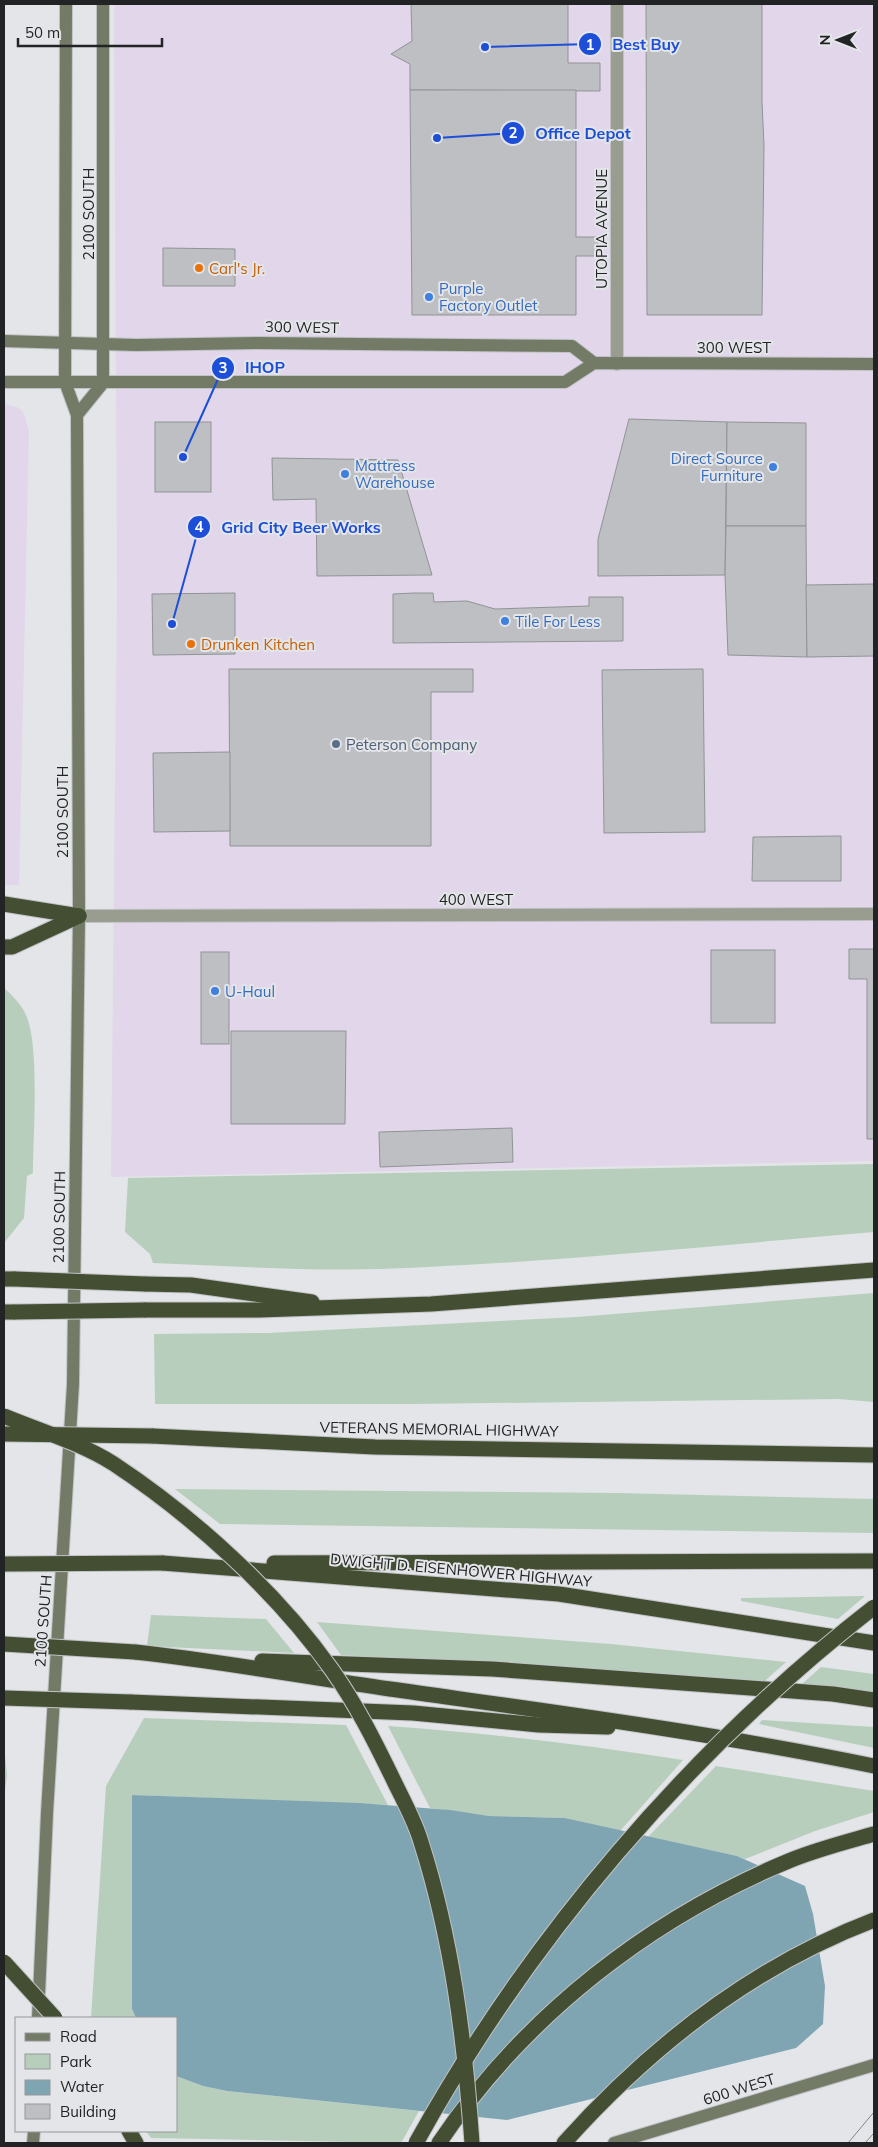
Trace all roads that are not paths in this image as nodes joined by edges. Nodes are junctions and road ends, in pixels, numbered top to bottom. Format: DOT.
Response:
graph roads {
  1 [pos="66,4"];
  2 [pos="103,4"];
  3 [pos="618,4"];
  4 [pos="4,341"];
  5 [pos="66,342"];
  6 [pos="104,344"];
  7 [pos="594,363"];
  8 [pos="618,364"];
  9 [pos="874,364"];
  10 [pos="4,382"];
  11 [pos="66,382"];
  12 [pos="103,383"];
  13 [pos="77,415"];
  14 [pos="4,904"];
  15 [pos="874,914"];
  16 [pos="78,916"];
  17 [pos="4,947"];
  18 [pos="874,1270"];
  19 [pos="9,1279"];
  20 [pos="356,1308"];
  21 [pos="9,1312"];
  22 [pos="4,1416"];
  23 [pos="4,1434"];
  24 [pos="874,1455"];
  25 [pos="874,1561"];
  26 [pos="4,1564"];
  27 [pos="162,1564"];
  28 [pos="874,1607"];
  29 [pos="874,1643"];
  30 [pos="4,1644"];
  31 [pos="193,1658"];
  32 [pos="4,1698"];
  33 [pos="874,1700"];
  34 [pos="681,1730"];
  35 [pos="874,1766"];
  36 [pos="874,1834"];
  37 [pos="874,1920"];
  38 [pos="4,1962"];
  39 [pos="38,2017"];
  40 [pos="53,2017"];
  41 [pos="874,2065"];
  42 [pos="130,2132"];
  43 [pos="136,2143"];
  44 [pos="416,2143"];
  45 [pos="439,2143"];
  46 [pos="472,2143"];
  47 [pos="564,2143"];
  48 [pos="614,2143"];
  1 -- 5 [label="main road, 2100 SOUTH"];
  2 -- 6 [label="main road, 2100 SOUTH"];
  3 -- 8 [label="street, UTOPIA AVENUE"];
  4 -- 5 [label="main road, 300 WEST"];
  5 -- 6 [label="main road, 300 WEST"];
  5 -- 11 [label="main road, 2100 SOUTH"];
  6 -- 7 [label="main road, 300 WEST"];
  6 -- 12 [label="main road, 2100 SOUTH"];
  7 -- 8 [label="main road, 300 WEST"];
  7 -- 12 [label="main road"];
  8 -- 9 [label="main road, 300 WEST"];
  10 -- 11 [label="main road"];
  11 -- 12 [label="main road"];
  11 -- 13 [label="main road, 2100 SOUTH"];
  12 -- 13 [label="main road"];
  13 -- 16 [label="main road, 2100 SOUTH"];
  14 -- 16 [label="highway"];
  15 -- 16 [label="street, 400 WEST"];
  16 -- 17 [label="highway"];
  16 -- 39 [label="main road, 2100 SOUTH"];
  18 -- 20 [label="highway"];
  19 -- 20 [label="highway, bridge"];
  20 -- 21 [label="highway, bridge"];
  22 -- 46 [label="highway, bridge"];
  23 -- 24 [label="highway, VETERANS MEMORIAL HIGHWAY, bridge"];
  25 -- 27 [label="highway"];
  26 -- 27 [label="highway, bridge"];
  27 -- 29 [label="highway, DWIGHT D. EISENHOWER HIGHWAY"];
  28 -- 44 [label="highway, bridge"];
  30 -- 31 [label="highway, bridge"];
  31 -- 33 [label="highway"];
  31 -- 34 [label="highway"];
  32 -- 34 [label="highway, bridge"];
  34 -- 35 [label="highway"];
  36 -- 45 [label="highway"];
  37 -- 47 [label="highway"];
  38 -- 40 [label="highway, bridge"];
  41 -- 48 [label="main road, 600 WEST"];
  42 -- 43 [label="highway"];
}
